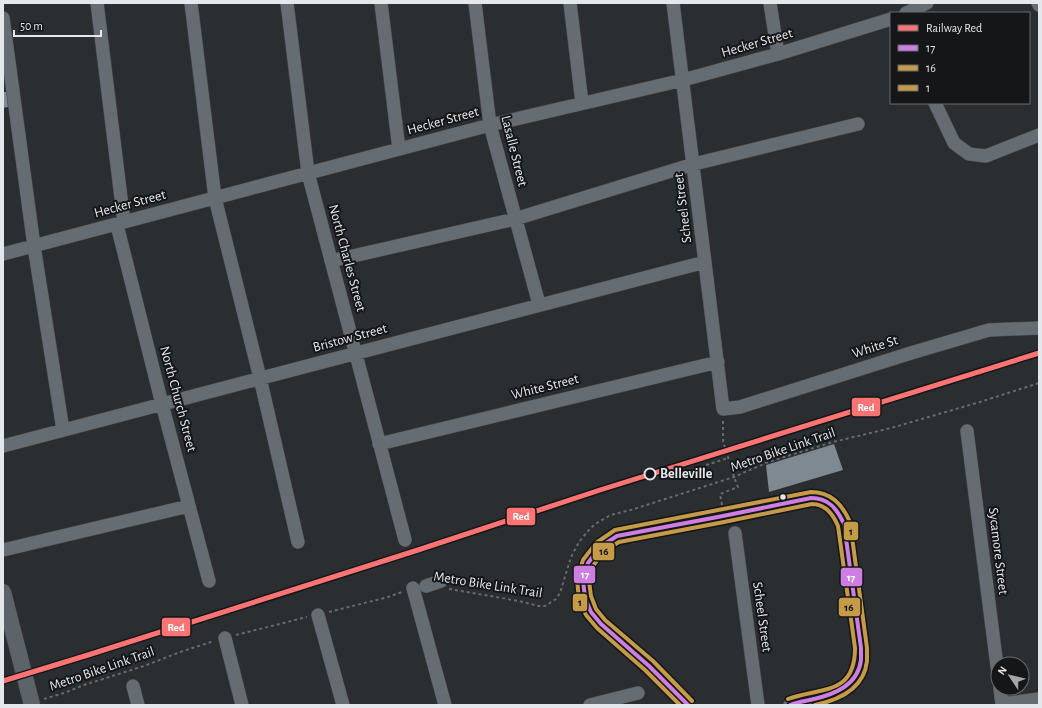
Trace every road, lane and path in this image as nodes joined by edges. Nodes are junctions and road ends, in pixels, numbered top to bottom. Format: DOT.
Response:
graph roads {
  1 [pos="97,3"];
  2 [pos="191,3"];
  3 [pos="287,3"];
  4 [pos="381,3"];
  5 [pos="475,3"];
  6 [pos="570,3"];
  7 [pos="673,3"];
  8 [pos="770,3"];
  9 [pos="927,3"];
  10 [pos="908,12"];
  11 [pos="3,18"];
  12 [pos="890,19"];
  13 [pos="778,54"];
  14 [pos="683,80"];
  15 [pos="582,103"];
  16 [pos="935,104"];
  17 [pos="858,124"];
  18 [pos="490,125"];
  19 [pos="1039,135"];
  20 [pos="399,149"];
  21 [pos="694,164"];
  22 [pos="308,173"];
  23 [pos="215,198"];
  24 [pos="516,219"];
  25 [pos="120,223"];
  26 [pos="34,246"];
  27 [pos="3,254"];
  28 [pos="331,261"];
  29 [pos="706,262"];
  30 [pos="539,304"];
  31 [pos="1039,328"];
  32 [pos="356,354"];
  33 [pos="718,362"];
  34 [pos="260,378"];
  35 [pos="1039,383"];
  36 [pos="162,404"];
  37 [pos="724,408"];
  38 [pos="62,430"];
  39 [pos="967,432"];
  40 [pos="379,444"];
  41 [pos="3,446"];
  42 [pos="728,458"];
  43 [pos="706,465"];
  44 [pos="730,465"];
  45 [pos="189,506"];
  46 [pos="735,533"];
  47 [pos="405,540"];
  48 [pos="298,542"];
  49 [pos="3,550"];
  50 [pos="209,581"];
  51 [pos="444,585"];
  52 [pos="420,587"];
  53 [pos="3,592"];
  54 [pos="318,614"];
  55 [pos="225,638"];
  56 [pos="996,656"];
  57 [pos="132,686"];
  58 [pos="638,693"];
  59 [pos="1039,700"];
  60 [pos="35,703"];
  61 [pos="1002,704"];
  62 [pos="138,705"];
  63 [pos="242,705"];
  64 [pos="343,705"];
  65 [pos="445,705"];
  66 [pos="590,705"];
  67 [pos="688,705"];
  68 [pos="758,705"];
  69 [pos="790,705"];
  1 -- 25 [label="street, North Church Street"];
  2 -- 23 [label="street"];
  3 -- 22 [label="street, North Charles Street"];
  4 -- 20 [label="street"];
  5 -- 18 [label="street, Lasalle Street"];
  6 -- 15 [label="street"];
  7 -- 14 [label="street, Scheel Street"];
  8 -- 13 [label="street"];
  9 -- 10 [label="street"];
  11 -- 26 [label="street"];
  12 -- 13 [label="street, Hecker Street"];
  13 -- 14 [label="street, Hecker Street"];
  14 -- 15 [label="street, Hecker Street"];
  14 -- 21 [label="street, Scheel Street"];
  15 -- 18 [label="street, Hecker Street"];
  16 -- 19 [label="street"];
  17 -- 21 [label="street"];
  18 -- 20 [label="street, Hecker Street"];
  18 -- 24 [label="street, Lasalle Street"];
  20 -- 22 [label="street, Hecker Street"];
  21 -- 24 [label="street"];
  21 -- 29 [label="street, Scheel Street"];
  22 -- 23 [label="street, Hecker Street"];
  22 -- 28 [label="street, North Charles Street"];
  23 -- 25 [label="street, Hecker Street"];
  23 -- 34 [label="street"];
  24 -- 28 [label="street"];
  24 -- 30 [label="street, Lasalle Street"];
  25 -- 26 [label="street, Hecker Street"];
  25 -- 36 [label="street, North Church Street"];
  26 -- 27 [label="street, Hecker Street"];
  26 -- 38 [label="street"];
  28 -- 32 [label="street, North Charles Street"];
  29 -- 30 [label="street, Bristow Street"];
  29 -- 33 [label="street, Scheel Street"];
  30 -- 32 [label="street, Bristow Street"];
  31 -- 37 [label="street, White St"];
  32 -- 34 [label="street, Bristow Street"];
  32 -- 40 [label="street, North Charles Street"];
  33 -- 37 [label="street, Scheel Street"];
  33 -- 40 [label="street, White Street"];
  34 -- 36 [label="street, Bristow Street"];
  34 -- 48 [label="street"];
  35 -- 51 [label="path, Metro Bike Link Trail"];
  36 -- 38 [label="street, Bristow Street"];
  36 -- 45 [label="street, North Church Street"];
  37 -- 42 [label="path"];
  38 -- 41 [label="street, Bristow Street"];
  39 -- 56 [label="street, Sycamore Street"];
  40 -- 47 [label="street, North Charles Street"];
  42 -- 43 [label="path"];
  42 -- 44 [label="path"];
  45 -- 49 [label="street"];
  45 -- 50 [label="street, North Church Street"];
  46 -- 68 [label="street, Scheel Street"];
  51 -- 52 [label="street"];
  52 -- 54 [label="path, Metro Bike Link Trail"];
  52 -- 65 [label="street"];
  53 -- 60 [label="main road, bridge"];
  54 -- 55 [label="path, Metro Bike Link Trail"];
  54 -- 64 [label="street"];
  55 -- 60 [label="path, Metro Bike Link Trail"];
  55 -- 63 [label="street"];
  57 -- 62 [label="street"];
  58 -- 66 [label="street"];
  59 -- 61 [label="street"];
  67 -- 69 [label="street"];
}
